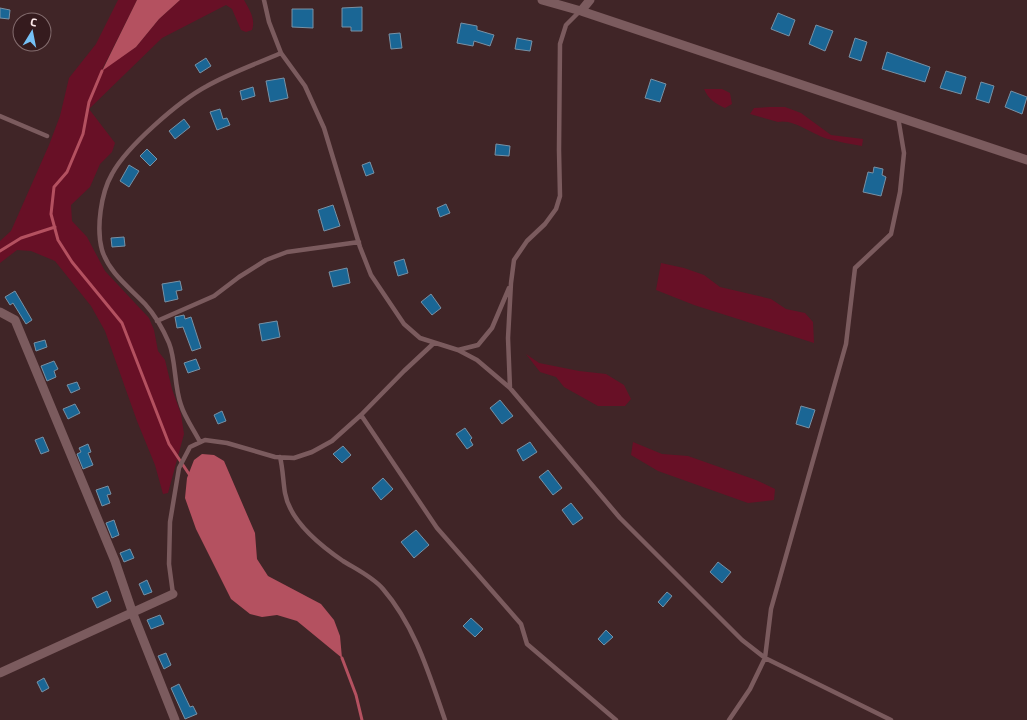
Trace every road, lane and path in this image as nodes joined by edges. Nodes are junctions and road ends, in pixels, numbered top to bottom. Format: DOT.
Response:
graph roads {
  1 [pos="264,0"];
  2 [pos="542,0"];
  3 [pos="590,0"];
  4 [pos="581,10"];
  5 [pos="281,53"];
  6 [pos="0,116"];
  7 [pos="898,117"];
  8 [pos="47,136"];
  9 [pos="1027,160"];
  10 [pos="359,242"];
  11 [pos="511,283"];
  12 [pos="0,312"];
  13 [pos="157,321"];
  14 [pos="434,343"];
  15 [pos="458,350"];
  16 [pos="510,388"];
  17 [pos="361,415"];
  18 [pos="200,442"];
  19 [pos="280,457"];
  20 [pos="173,594"];
  21 [pos="133,614"];
  22 [pos="765,658"];
  23 [pos="0,673"];
  24 [pos="175,720"];
  25 [pos="444,720"];
  26 [pos="616,720"];
  27 [pos="728,720"];
  28 [pos="891,720"];
  1 -- 5 [label="lane"];
  2 -- 4 [label="street"];
  3 -- 4 [label="street"];
  4 -- 7 [label="street"];
  4 -- 11 [label="lane"];
  5 -- 10 [label="lane"];
  5 -- 13 [label="lane"];
  6 -- 8 [label="lane"];
  7 -- 9 [label="street"];
  7 -- 22 [label="lane"];
  10 -- 13 [label="lane"];
  10 -- 14 [label="lane"];
  11 -- 15 [label="lane"];
  11 -- 16 [label="lane"];
  12 -- 21 [label="street"];
  13 -- 18 [label="lane"];
  14 -- 15 [label="lane"];
  14 -- 17 [label="lane"];
  15 -- 16 [label="lane"];
  16 -- 22 [label="lane"];
  17 -- 19 [label="lane"];
  17 -- 26 [label="lane"];
  18 -- 19 [label="lane"];
  18 -- 20 [label="lane"];
  19 -- 25 [label="lane"];
  20 -- 21 [label="street"];
  21 -- 23 [label="street"];
  21 -- 24 [label="street"];
  22 -- 27 [label="lane"];
  22 -- 28 [label="lane"];
}
